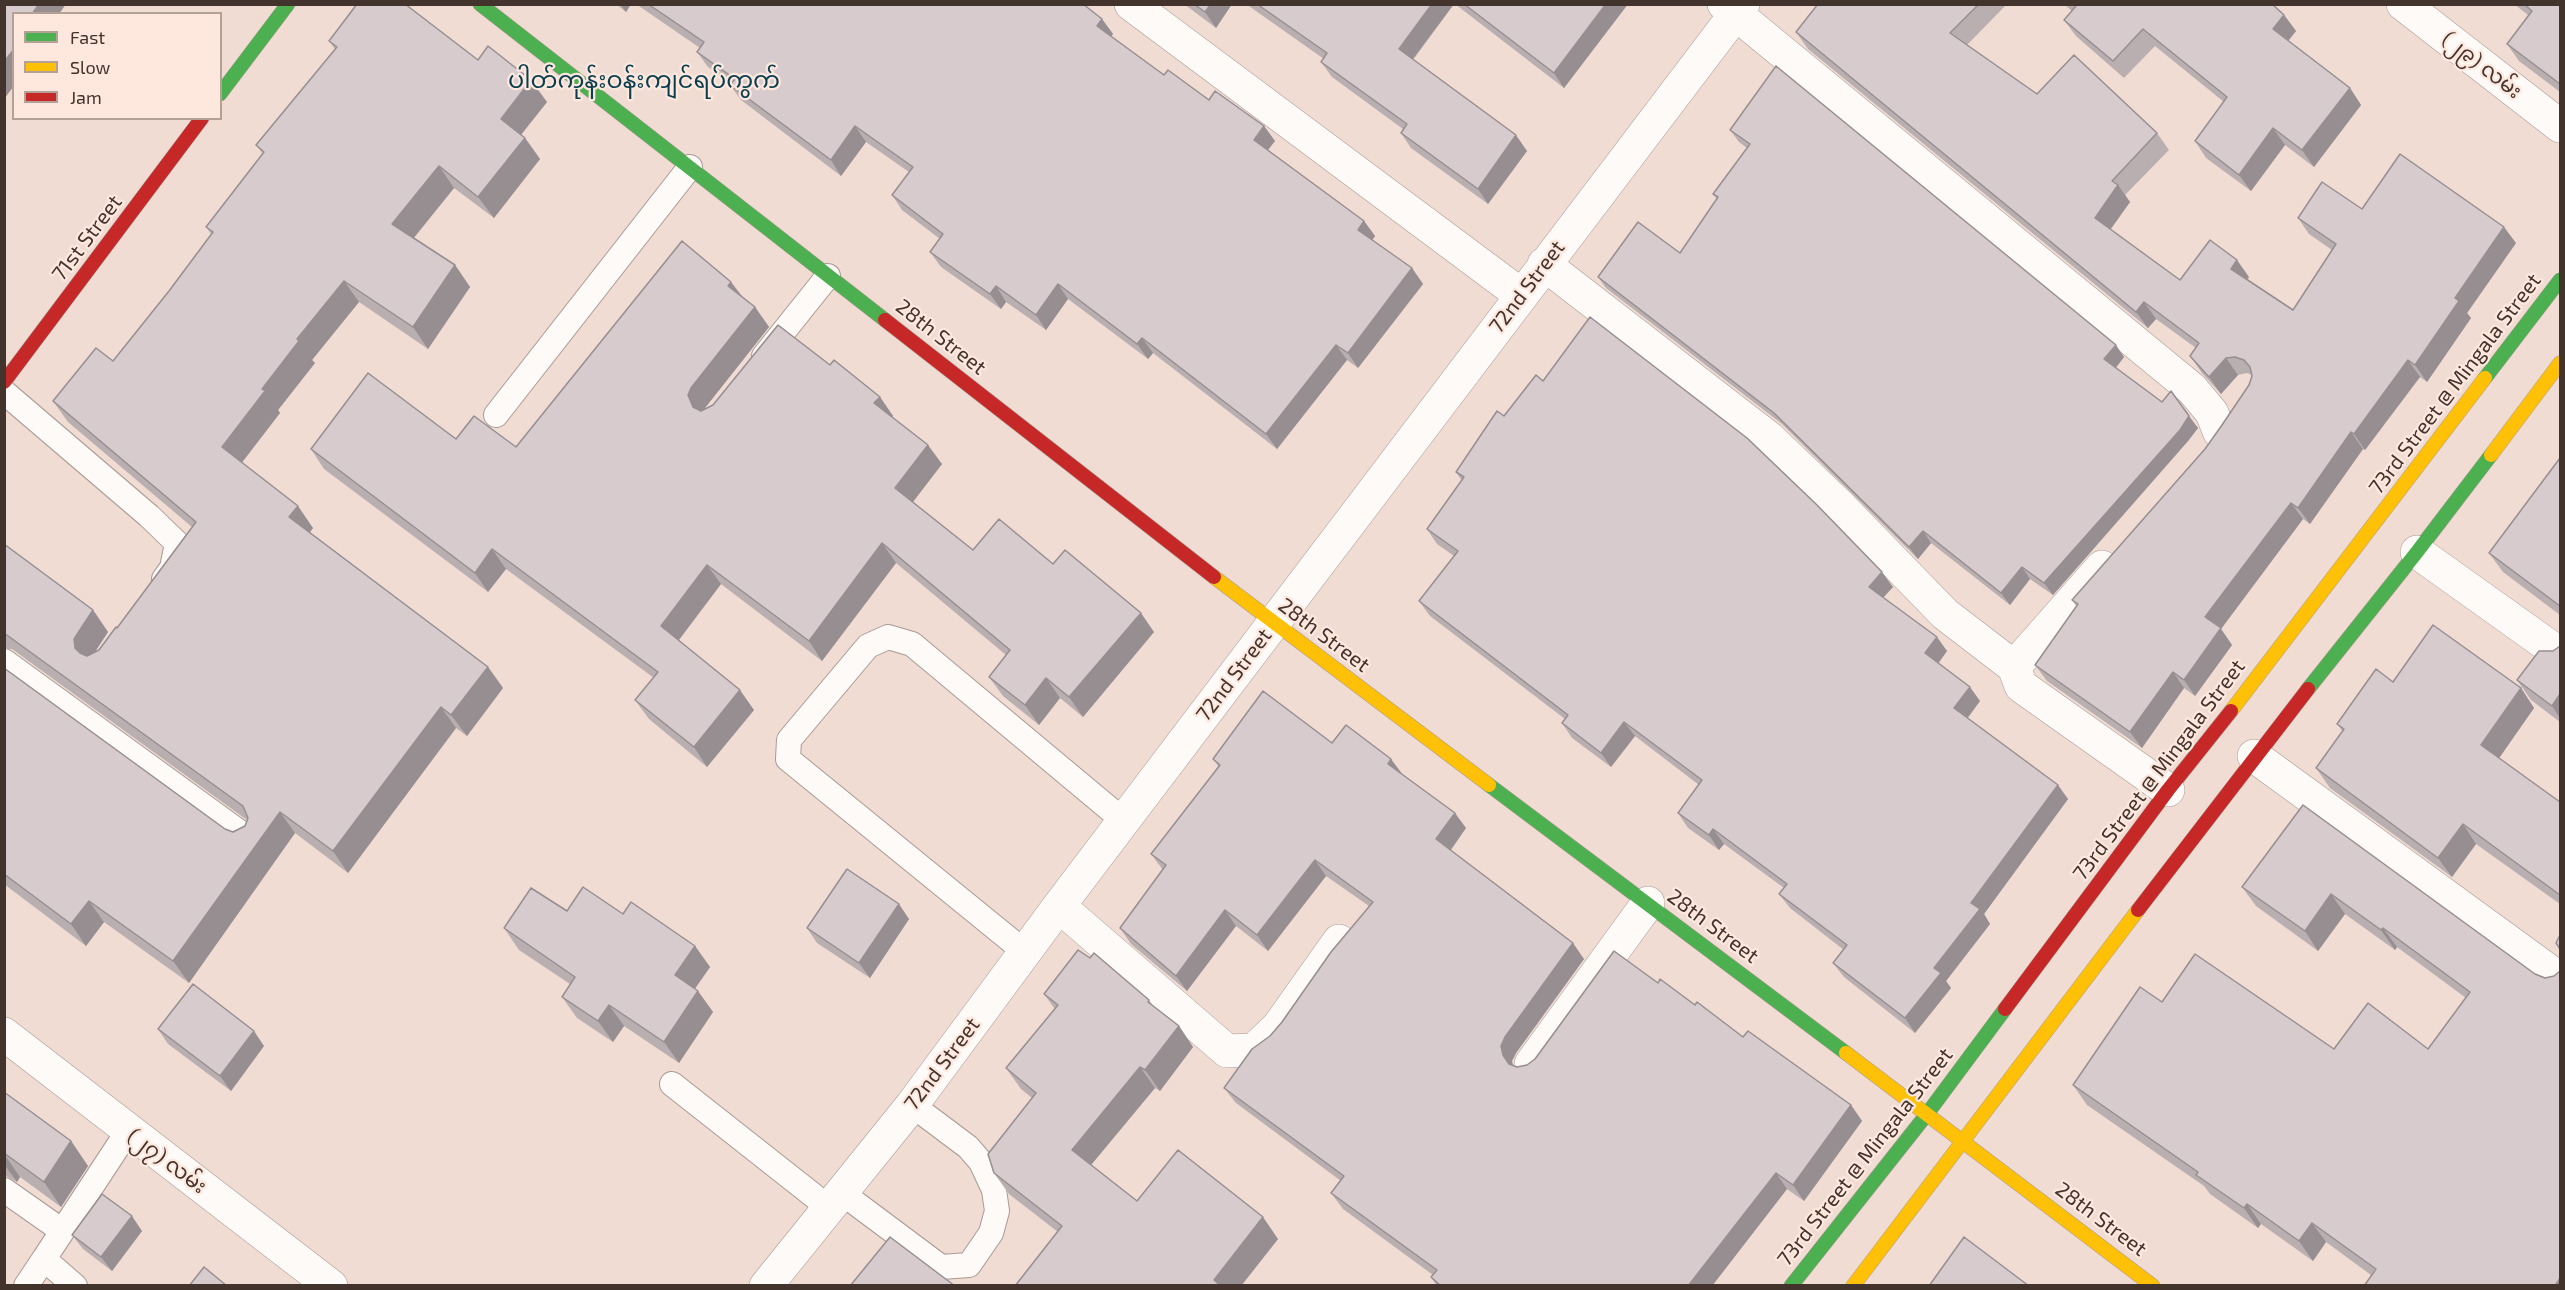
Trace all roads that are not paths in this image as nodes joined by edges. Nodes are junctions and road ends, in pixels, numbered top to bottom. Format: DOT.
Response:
graph roads {
  1 [pos="288,4"];
  2 [pos="480,4"];
  3 [pos="1131,4"];
  4 [pos="2403,4"];
  5 [pos="1734,8"];
  6 [pos="222,91"];
  7 [pos="200,120"];
  8 [pos="2560,126"];
  9 [pos="690,167"];
  10 [pos="1544,264"];
  11 [pos="828,276"];
  12 [pos="2560,280"];
  13 [pos="1521,295"];
  14 [pos="2560,363"];
  15 [pos="753,369"];
  16 [pos="4,382"];
  17 [pos="4,392"];
  18 [pos="2238,402"];
  19 [pos="496,415"];
  20 [pos="2124,542"];
  21 [pos="2417,552"];
  22 [pos="151,597"];
  23 [pos="1273,623"];
  24 [pos="2560,654"];
  25 [pos="4,661"];
  26 [pos="2014,667"];
  27 [pos="2254,756"];
  28 [pos="2168,790"];
  29 [pos="1124,821"];
  30 [pos="249,839"];
  31 [pos="1648,903"];
  32 [pos="1059,906"];
  33 [pos="1339,941"];
  34 [pos="1025,952"];
  35 [pos="2560,979"];
  36 [pos="4,1035"];
  37 [pos="1531,1064"];
  38 [pos="672,1084"];
  39 [pos="912,1105"];
  40 [pos="1927,1114"];
  41 [pos="128,1131"];
  42 [pos="1964,1142"];
  43 [pos="4,1190"];
  44 [pos="835,1200"];
  45 [pos="61,1230"];
  46 [pos="44,1259"];
  47 [pos="26,1286"];
  48 [pos="75,1286"];
  49 [pos="331,1286"];
  50 [pos="766,1286"];
  51 [pos="1791,1286"];
  52 [pos="1852,1286"];
  53 [pos="2153,1286"];
  1 -- 6 [label="main road"];
  2 -- 9 [label="main road, 28th Street"];
  3 -- 13 [label="street"];
  4 -- 8 [label="street, (၂၉) လမ်း"];
  5 -- 10 [label="street, 72nd Street"];
  5 -- 18 [label="street"];
  7 -- 16 [label="main road, 71st Street"];
  9 -- 11 [label="main road, 28th Street"];
  9 -- 19 [label="lane"];
  10 -- 13 [label="street, 72nd Street"];
  10 -- 26 [label="street"];
  11 -- 15 [label="lane"];
  11 -- 23 [label="main road, 28th Street"];
  12 -- 28 [label="main road, 73rd Street @ Mingala Street"];
  13 -- 23 [label="street, 72nd Street"];
  14 -- 21 [label="main road"];
  17 -- 22 [label="lane"];
  20 -- 26 [label="street"];
  21 -- 24 [label="street"];
  21 -- 27 [label="main road"];
  23 -- 29 [label="street, 72nd Street"];
  23 -- 31 [label="main road, 28th Street"];
  25 -- 30 [label="lane"];
  26 -- 28 [label="street"];
  27 -- 35 [label="street"];
  27 -- 42 [label="main road"];
  28 -- 40 [label="main road, 73rd Street @ Mingala Street"];
  29 -- 32 [label="street, 72nd Street"];
  29 -- 34 [label="lane"];
  31 -- 37 [label="street"];
  31 -- 40 [label="main road, 28th Street"];
  32 -- 33 [label="street"];
  32 -- 34 [label="street, 72nd Street"];
  34 -- 39 [label="street, 72nd Street"];
  36 -- 41 [label="street, (၂၇) လမ်း"];
  38 -- 44 [label="lane"];
  39 -- 44 [label="street, 72nd Street"];
  39 -- 44 [label="lane"];
  40 -- 42 [label="main road, 28th Street"];
  40 -- 51 [label="main road, 73rd Street @ Mingala Street"];
  41 -- 45 [label="lane"];
  41 -- 49 [label="street, (၂၇) လမ်း"];
  42 -- 52 [label="main road"];
  42 -- 53 [label="main road, 28th Street"];
  43 -- 45 [label="lane"];
  44 -- 50 [label="street, 72nd Street"];
  45 -- 46 [label="lane"];
  46 -- 47 [label="lane"];
  46 -- 48 [label="lane"];
}
